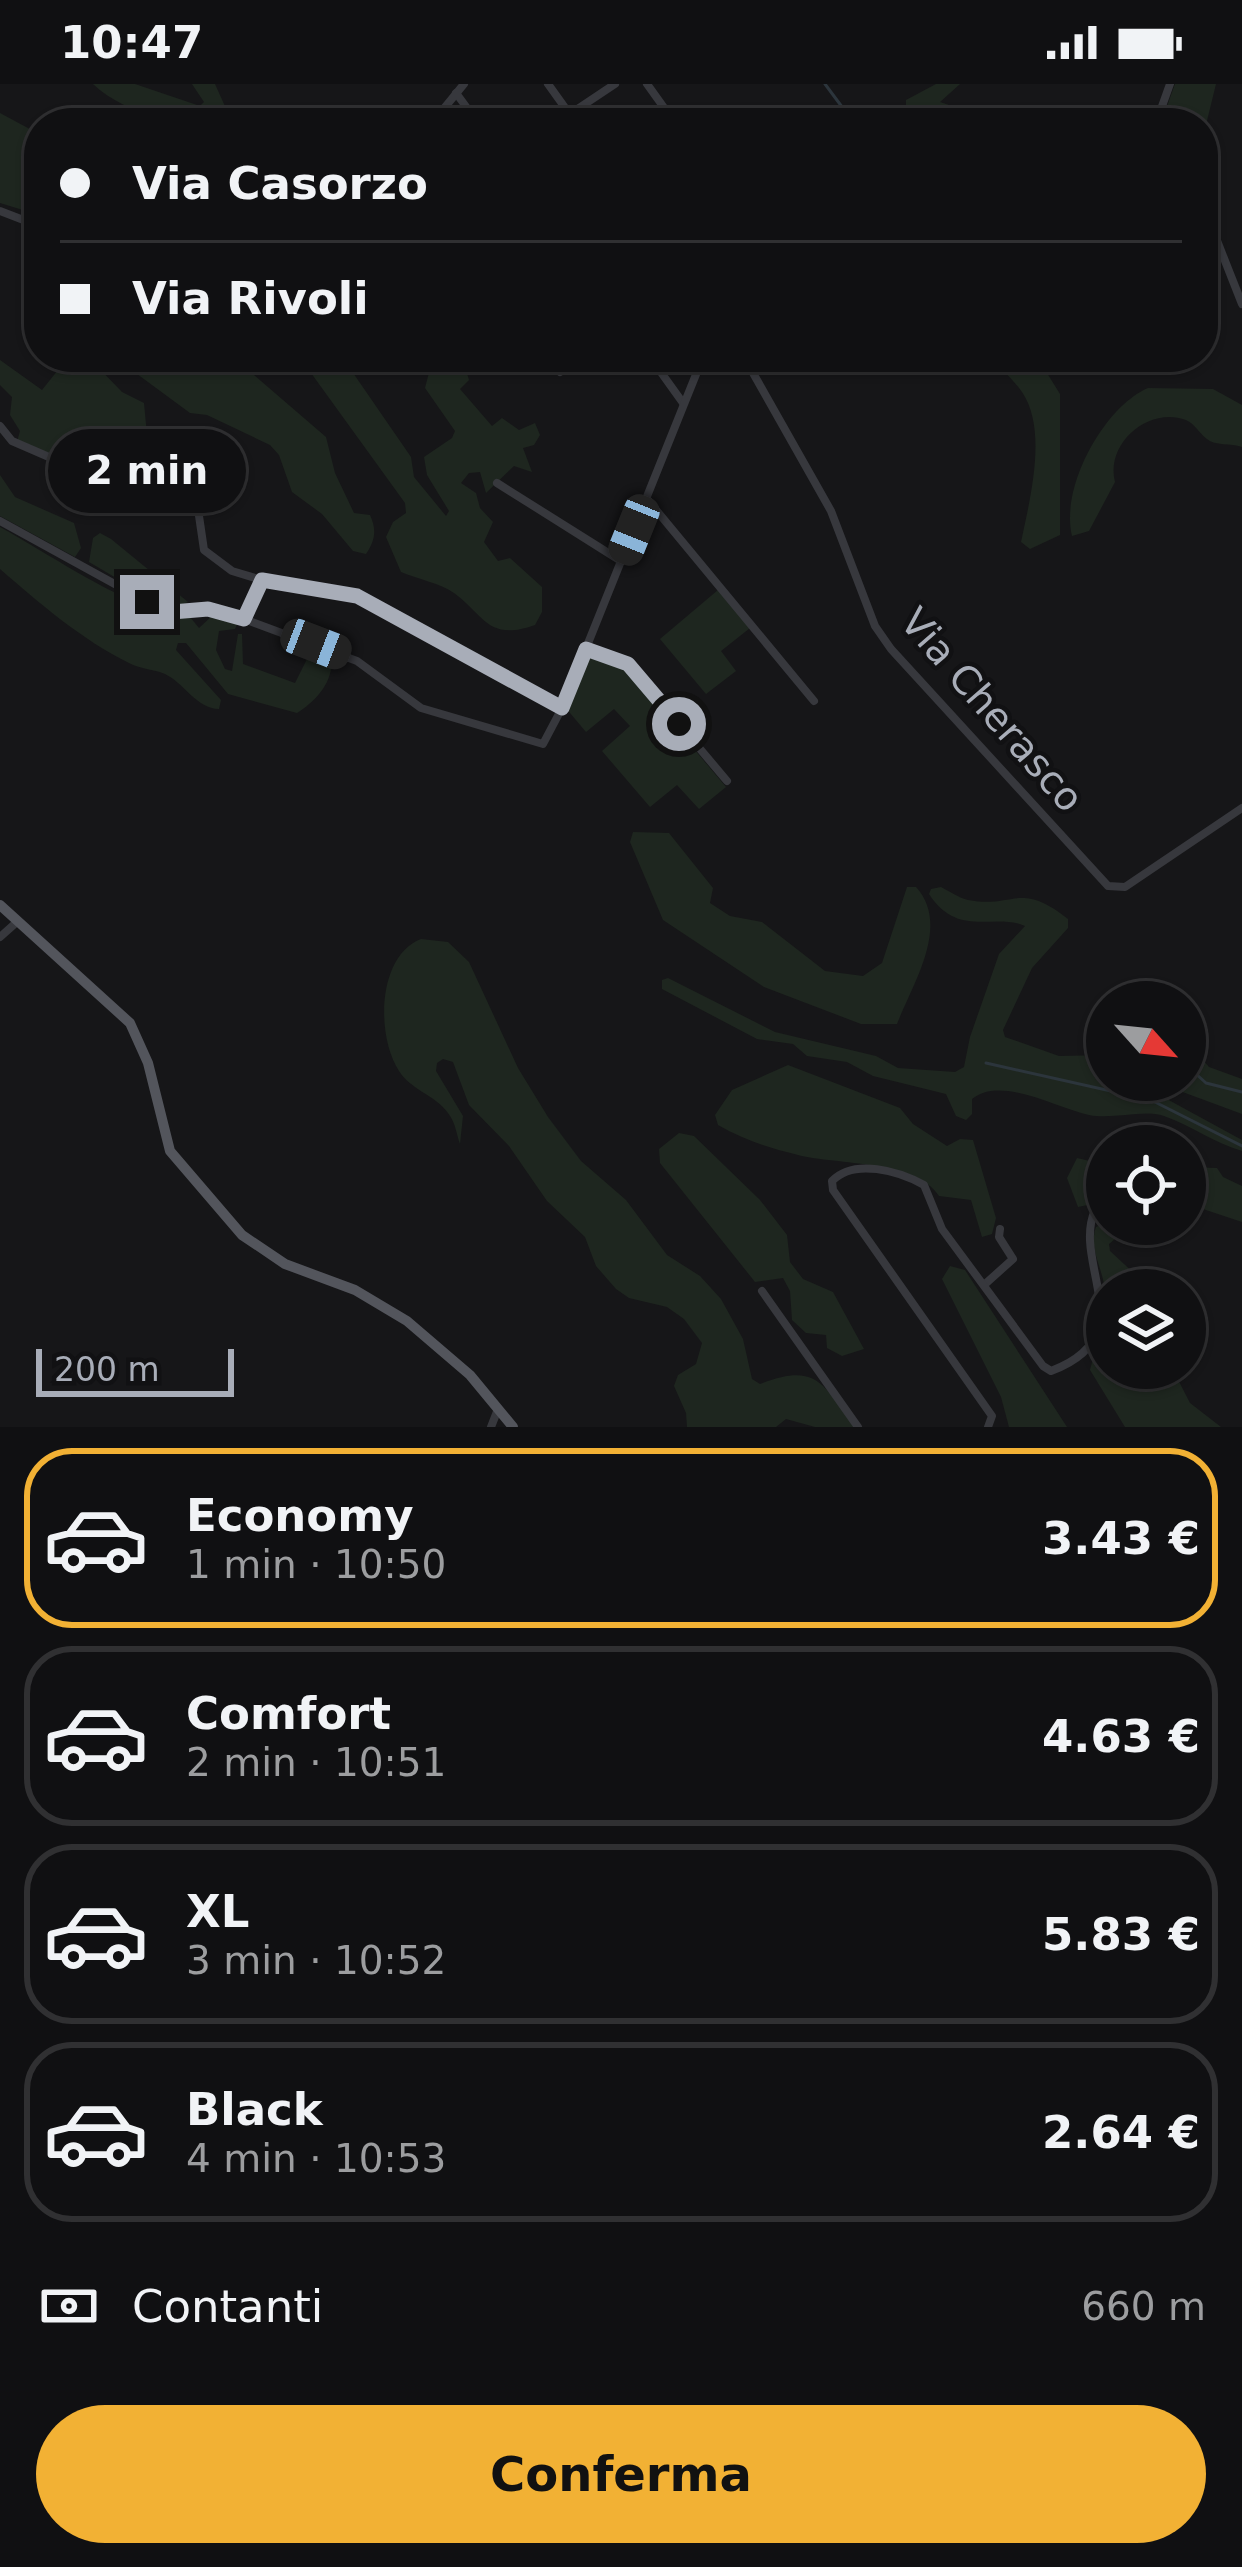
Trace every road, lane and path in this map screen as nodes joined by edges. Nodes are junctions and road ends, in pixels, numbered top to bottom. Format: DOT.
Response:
graph roads {
  1 [pos="464,84"];
  2 [pos="614,84"];
  3 [pos="456,93"];
  4 [pos="444,108"];
  5 [pos="467,108"];
  6 [pos="586,108"];
  7 [pos="1218,244"];
  8 [pos="1242,304"];
  9 [pos="661,372"];
  10 [pos="696,372"];
  11 [pos="752,372"];
  12 [pos="683,403"];
  13 [pos="0,426"];
  14 [pos="497,483"];
  15 [pos="646,498"];
  16 [pos="0,521"];
  17 [pos="621,561"];
  18 [pos="262,580"];
  19 [pos="244,619"];
  20 [pos="586,649"];
  21 [pos="814,701"];
  22 [pos="562,708"];
  23 [pos="727,781"];
  24 [pos="1242,808"];
  25 [pos="0,905"];
  26 [pos="18,921"];
  27 [pos="0,938"];
  28 [pos="1000,1229"];
  29 [pos="1092,1245"];
  30 [pos="984,1285"];
  31 [pos="762,1291"];
  32 [pos="499,1408"];
  33 [pos="491,1427"];
  34 [pos="513,1427"];
  35 [pos="858,1427"];
  36 [pos="988,1427"];
  1 -- 3 [label="street"];
  2 -- 6 [label="street"];
  3 -- 4 [label="street"];
  3 -- 5 [label="street"];
  7 -- 8 [label="street"];
  9 -- 12 [label="street"];
  10 -- 12 [label="street"];
  11 -- 24 [label="street, Via Cherasco"];
  12 -- 15 [label="street"];
  13 -- 18 [label="street"];
  14 -- 17 [label="street"];
  15 -- 17 [label="street"];
  15 -- 21 [label="street"];
  16 -- 19 [label="street"];
  17 -- 20 [label="street"];
  18 -- 19 [label="street"];
  18 -- 22 [label="street"];
  19 -- 22 [label="street"];
  20 -- 22 [label="street"];
  20 -- 23 [label="street"];
  25 -- 26 [label="main road"];
  26 -- 27 [label="street"];
  26 -- 32 [label="main road"];
  28 -- 30 [label="street"];
  29 -- 30 [label="street"];
  30 -- 36 [label="street"];
  31 -- 35 [label="street"];
  32 -- 33 [label="street"];
  32 -- 34 [label="main road"];
}
